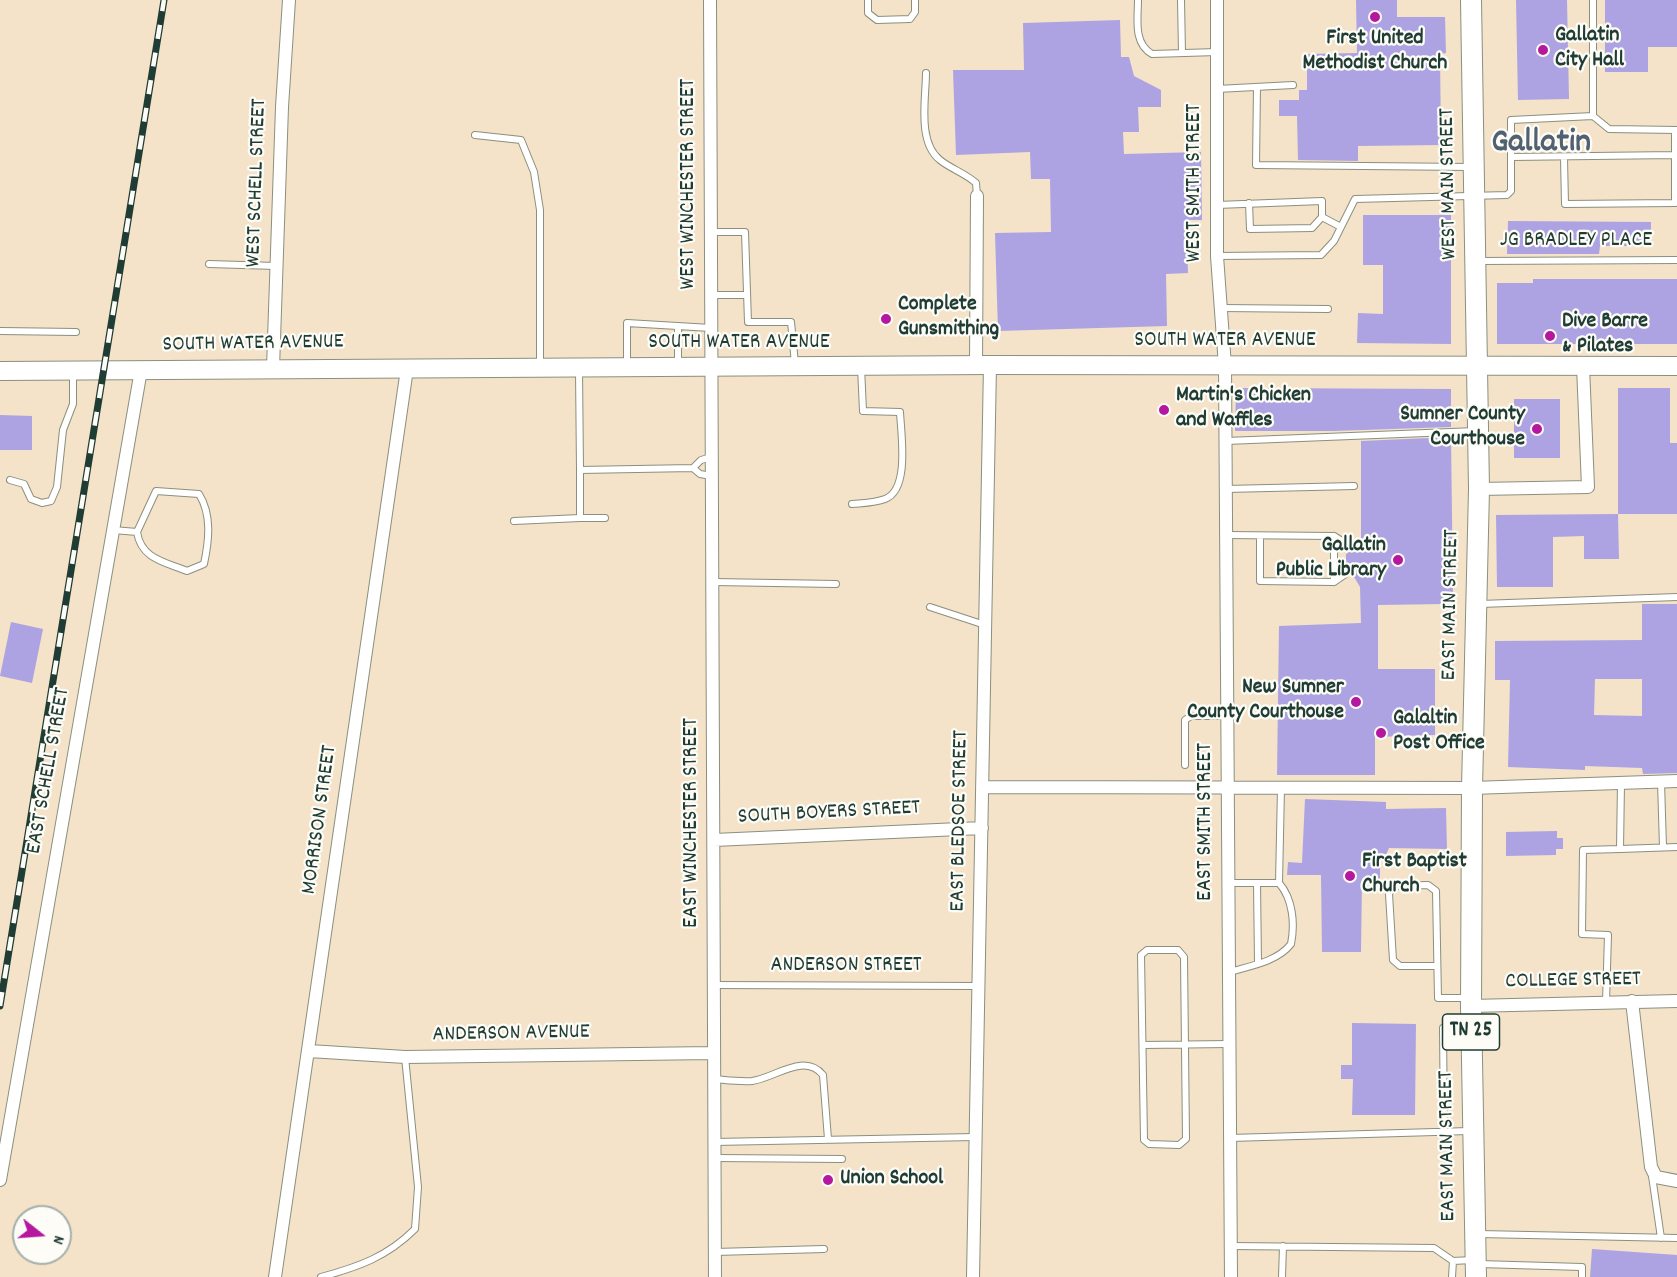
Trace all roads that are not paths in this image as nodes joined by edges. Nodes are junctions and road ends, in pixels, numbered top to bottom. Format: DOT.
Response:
graph roads {
  1 [pos="289,0"];
  2 [pos="710,0"];
  3 [pos="868,0"];
  4 [pos="915,0"];
  5 [pos="1138,0"];
  6 [pos="1181,0"];
  7 [pos="1217,0"];
  8 [pos="1471,0"];
  9 [pos="1593,0"];
  10 [pos="1217,52"];
  11 [pos="1182,53"];
  12 [pos="926,73"];
  13 [pos="1293,85"];
  14 [pos="1257,87"];
  15 [pos="1217,88"];
  16 [pos="1593,116"];
  17 [pos="1676,130"];
  18 [pos="474,135"];
  19 [pos="1675,155"];
  20 [pos="1511,157"];
  21 [pos="1564,158"];
  22 [pos="1474,167"];
  23 [pos="1475,195"];
  24 [pos="977,196"];
  25 [pos="1249,203"];
  26 [pos="1217,205"];
  27 [pos="1322,217"];
  28 [pos="1341,227"];
  29 [pos="711,232"];
  30 [pos="1217,256"];
  31 [pos="1677,260"];
  32 [pos="1476,261"];
  33 [pos="209,264"];
  34 [pos="276,266"];
  35 [pos="711,295"];
  36 [pos="747,295"];
  37 [pos="1221,308"];
  38 [pos="1328,309"];
  39 [pos="678,326"];
  40 [pos="712,328"];
  41 [pos="0,330"];
  42 [pos="76,332"];
  43 [pos="983,365"];
  44 [pos="1225,366"];
  45 [pos="1583,366"];
  46 [pos="1677,366"];
  47 [pos="861,367"];
  48 [pos="1478,367"];
  49 [pos="273,368"];
  50 [pos="579,368"];
  51 [pos="678,368"];
  52 [pos="712,368"];
  53 [pos="795,368"];
  54 [pos="407,369"];
  55 [pos="540,369"];
  56 [pos="627,369"];
  57 [pos="141,370"];
  58 [pos="0,371"];
  59 [pos="74,371"];
  60 [pos="1479,431"];
  61 [pos="1225,441"];
  62 [pos="712,456"];
  63 [pos="693,468"];
  64 [pos="580,470"];
  65 [pos="712,476"];
  66 [pos="10,480"];
  67 [pos="1354,486"];
  68 [pos="1226,489"];
  69 [pos="1479,489"];
  70 [pos="852,504"];
  71 [pos="605,518"];
  72 [pos="580,519"];
  73 [pos="514,521"];
  74 [pos="113,530"];
  75 [pos="137,532"];
  76 [pos="1226,535"];
  77 [pos="1260,536"];
  78 [pos="1334,536"];
  79 [pos="1350,546"];
  80 [pos="1350,571"];
  81 [pos="713,582"];
  82 [pos="1334,582"];
  83 [pos="836,584"];
  84 [pos="1677,597"];
  85 [pos="1476,604"];
  86 [pos="930,607"];
  87 [pos="985,625"];
  88 [pos="1227,716"];
  89 [pos="1185,765"];
  90 [pos="1677,781"];
  91 [pos="1661,782"];
  92 [pos="1621,783"];
  93 [pos="982,787"];
  94 [pos="1227,787"];
  95 [pos="1281,787"];
  96 [pos="1472,788"];
  97 [pos="982,828"];
  98 [pos="714,840"];
  99 [pos="1677,846"];
  100 [pos="1663,847"];
  101 [pos="1620,849"];
  102 [pos="1257,883"];
  103 [pos="1279,883"];
  104 [pos="1228,884"];
  105 [pos="1258,963"];
  106 [pos="1437,966"];
  107 [pos="1229,972"];
  108 [pos="713,985"];
  109 [pos="979,986"];
  110 [pos="1632,1001"];
  111 [pos="1677,1001"];
  112 [pos="1471,1002"];
  113 [pos="1606,1002"];
  114 [pos="1471,1027"];
  115 [pos="1229,1044"];
  116 [pos="1143,1045"];
  117 [pos="1185,1045"];
  118 [pos="309,1051"];
  119 [pos="713,1053"];
  120 [pos="405,1057"];
  121 [pos="713,1079"];
  122 [pos="1473,1131"];
  123 [pos="1444,1132"];
  124 [pos="976,1137"];
  125 [pos="1230,1138"];
  126 [pos="828,1139"];
  127 [pos="714,1142"];
  128 [pos="714,1158"];
  129 [pos="842,1159"];
  130 [pos="1651,1167"];
  131 [pos="0,1180"];
  132 [pos="1677,1181"];
  133 [pos="1475,1234"];
  134 [pos="1661,1238"];
  135 [pos="1677,1238"];
  136 [pos="1231,1246"];
  137 [pos="1283,1246"];
  138 [pos="824,1249"];
  139 [pos="715,1252"];
  140 [pos="1453,1262"];
  141 [pos="1476,1267"];
  142 [pos="275,1277"];
  143 [pos="321,1277"];
  144 [pos="715,1277"];
  145 [pos="973,1277"];
  146 [pos="1231,1277"];
  147 [pos="1282,1277"];
  148 [pos="1452,1277"];
  149 [pos="1582,1277"];
  1 -- 34 [label="street, WEST SCHELL STREET"];
  2 -- 29 [label="street, WEST WINCHESTER STREET"];
  3 -- 4 [label="lane"];
  5 -- 11 [label="lane"];
  6 -- 11 [label="lane"];
  7 -- 10 [label="street, WEST SMITH STREET"];
  8 -- 22 [label="main road, WEST MAIN STREET / TN 25"];
  9 -- 16 [label="lane"];
  10 -- 11 [label="lane"];
  10 -- 15 [label="street, WEST SMITH STREET"];
  12 -- 24 [label="lane"];
  13 -- 14 [label="lane"];
  14 -- 15 [label="lane"];
  14 -- 22 [label="lane"];
  15 -- 26 [label="street, WEST SMITH STREET"];
  16 -- 17 [label="lane"];
  16 -- 20 [label="lane"];
  17 -- 19 [label="lane"];
  18 -- 55 [label="lane"];
  19 -- 21 [label="lane"];
  19 -- 21 [label="lane"];
  20 -- 21 [label="lane"];
  20 -- 23 [label="lane"];
  22 -- 23 [label="main road, WEST MAIN STREET / TN 25"];
  23 -- 28 [label="lane"];
  23 -- 32 [label="main road, WEST MAIN STREET / TN 25"];
  24 -- 43 [label="street, EAST BLEDSOE STREET"];
  25 -- 26 [label="lane"];
  25 -- 27 [label="lane"];
  25 -- 27 [label="lane"];
  26 -- 30 [label="street, WEST SMITH STREET"];
  27 -- 28 [label="lane"];
  28 -- 30 [label="lane"];
  29 -- 35 [label="street, WEST WINCHESTER STREET"];
  29 -- 36 [label="lane"];
  30 -- 37 [label="street, WEST SMITH STREET"];
  31 -- 32 [label="lane, JG BRADLEY PLACE"];
  32 -- 48 [label="main road, WEST MAIN STREET / TN 25"];
  33 -- 34 [label="lane"];
  34 -- 49 [label="street, WEST SCHELL STREET"];
  35 -- 36 [label="lane"];
  35 -- 40 [label="street, WEST WINCHESTER STREET"];
  36 -- 53 [label="lane"];
  37 -- 38 [label="lane"];
  37 -- 44 [label="street, WEST SMITH STREET"];
  39 -- 40 [label="lane"];
  39 -- 51 [label="lane"];
  39 -- 56 [label="lane"];
  40 -- 52 [label="street, WEST WINCHESTER STREET"];
  41 -- 42 [label="lane"];
  43 -- 44 [label="main road, SOUTH WATER AVENUE"];
  43 -- 47 [label="main road, SOUTH WATER AVENUE"];
  43 -- 87 [label="street, EAST BLEDSOE STREET"];
  44 -- 48 [label="main road, SOUTH WATER AVENUE"];
  44 -- 61 [label="street, EAST SMITH STREET"];
  45 -- 46 [label="main road, SOUTH WATER AVENUE"];
  45 -- 48 [label="main road, SOUTH WATER AVENUE"];
  45 -- 69 [label="street"];
  47 -- 53 [label="main road, SOUTH WATER AVENUE"];
  47 -- 70 [label="lane"];
  48 -- 60 [label="main road, EAST MAIN STREET / TN 25"];
  49 -- 54 [label="main road, SOUTH WATER AVENUE"];
  49 -- 57 [label="main road, SOUTH WATER AVENUE"];
  50 -- 55 [label="main road, SOUTH WATER AVENUE"];
  50 -- 56 [label="main road, SOUTH WATER AVENUE"];
  50 -- 64 [label="lane"];
  51 -- 52 [label="main road, SOUTH WATER AVENUE"];
  51 -- 56 [label="main road, SOUTH WATER AVENUE"];
  52 -- 53 [label="main road, SOUTH WATER AVENUE"];
  52 -- 62 [label="street, EAST WINCHESTER STREET"];
  54 -- 55 [label="main road, SOUTH WATER AVENUE"];
  54 -- 118 [label="street, MORRISON STREET"];
  57 -- 59 [label="main road, SOUTH WATER AVENUE"];
  57 -- 74 [label="street, EAST SCHELL STREET"];
  58 -- 59 [label="main road, SOUTH WATER AVENUE"];
  59 -- 66 [label="lane"];
  60 -- 61 [label="lane"];
  60 -- 69 [label="main road, EAST MAIN STREET / TN 25"];
  61 -- 68 [label="street, EAST SMITH STREET"];
  62 -- 63 [label="lane"];
  62 -- 65 [label="street, EAST WINCHESTER STREET"];
  63 -- 64 [label="lane"];
  63 -- 65 [label="lane"];
  64 -- 72 [label="lane"];
  65 -- 81 [label="street, EAST WINCHESTER STREET"];
  67 -- 68 [label="lane"];
  68 -- 76 [label="street, EAST SMITH STREET"];
  69 -- 85 [label="main road, EAST MAIN STREET / TN 25"];
  71 -- 72 [label="lane"];
  72 -- 73 [label="lane"];
  74 -- 75 [label="lane"];
  74 -- 131 [label="street, EAST SCHELL STREET"];
  75 -- 75 [label="lane"];
  76 -- 77 [label="lane"];
  76 -- 88 [label="street, EAST SMITH STREET"];
  77 -- 78 [label="lane"];
  77 -- 82 [label="lane"];
  78 -- 79 [label="lane"];
  78 -- 82 [label="lane"];
  80 -- 82 [label="lane"];
  81 -- 83 [label="lane"];
  81 -- 98 [label="street, EAST WINCHESTER STREET"];
  84 -- 85 [label="lane"];
  85 -- 96 [label="main road, EAST MAIN STREET / TN 25"];
  86 -- 87 [label="lane"];
  87 -- 93 [label="street, EAST BLEDSOE STREET"];
  88 -- 89 [label="lane"];
  88 -- 94 [label="street, EAST SMITH STREET"];
  90 -- 91 [label="street"];
  91 -- 92 [label="street"];
  91 -- 100 [label="lane"];
  92 -- 96 [label="street"];
  92 -- 101 [label="lane"];
  93 -- 94 [label="street"];
  93 -- 97 [label="street, EAST BLEDSOE STREET"];
  94 -- 95 [label="street"];
  94 -- 104 [label="street, EAST SMITH STREET"];
  95 -- 96 [label="street"];
  95 -- 103 [label="lane"];
  96 -- 112 [label="main road, EAST MAIN STREET / TN 25"];
  97 -- 98 [label="street, SOUTH BOYERS STREET"];
  97 -- 109 [label="street, EAST BLEDSOE STREET"];
  98 -- 108 [label="street, EAST WINCHESTER STREET"];
  99 -- 100 [label="lane"];
  100 -- 101 [label="lane"];
  101 -- 113 [label="lane"];
  102 -- 103 [label="lane"];
  102 -- 104 [label="lane"];
  102 -- 105 [label="lane"];
  103 -- 105 [label="lane"];
  104 -- 107 [label="street, EAST SMITH STREET"];
  105 -- 107 [label="lane"];
  106 -- 106 [label="lane"];
  106 -- 112 [label="lane"];
  107 -- 115 [label="street, EAST SMITH STREET"];
  108 -- 109 [label="lane, ANDERSON STREET"];
  108 -- 119 [label="street, EAST WINCHESTER STREET"];
  109 -- 124 [label="street, EAST BLEDSOE STREET"];
  110 -- 111 [label="street, COLLEGE STREET"];
  110 -- 113 [label="street, COLLEGE STREET"];
  110 -- 130 [label="street"];
  112 -- 113 [label="street, COLLEGE STREET"];
  112 -- 114 [label="main road, EAST MAIN STREET / TN 25"];
  114 -- 122 [label="main road, EAST MAIN STREET / TN 25"];
  114 -- 123 [label="lane"];
  115 -- 117 [label="lane"];
  115 -- 125 [label="street, EAST SMITH STREET"];
  116 -- 117 [label="lane"];
  116 -- 117 [label="lane"];
  116 -- 117 [label="lane"];
  118 -- 120 [label="street, ANDERSON AVENUE"];
  118 -- 142 [label="street, MORRISON STREET"];
  119 -- 120 [label="street, ANDERSON AVENUE"];
  119 -- 121 [label="street, EAST WINCHESTER STREET"];
  120 -- 143 [label="lane"];
  121 -- 126 [label="lane"];
  121 -- 127 [label="street, EAST WINCHESTER STREET"];
  122 -- 123 [label="lane"];
  122 -- 133 [label="main road, EAST MAIN STREET / TN 25"];
  123 -- 125 [label="lane"];
  124 -- 126 [label="lane"];
  124 -- 145 [label="street, EAST BLEDSOE STREET"];
  125 -- 136 [label="street, EAST SMITH STREET"];
  126 -- 127 [label="lane"];
  127 -- 128 [label="street, EAST WINCHESTER STREET"];
  128 -- 129 [label="lane"];
  128 -- 139 [label="street, EAST WINCHESTER STREET"];
  130 -- 132 [label="street"];
  130 -- 134 [label="lane"];
  133 -- 134 [label="lane"];
  133 -- 141 [label="main road, EAST MAIN STREET / TN 25"];
  134 -- 135 [label="lane"];
  136 -- 137 [label="lane"];
  136 -- 146 [label="street, EAST SMITH STREET"];
  137 -- 140 [label="lane"];
  137 -- 147 [label="lane"];
  138 -- 139 [label="lane"];
  139 -- 144 [label="street, EAST WINCHESTER STREET"];
  140 -- 141 [label="lane"];
  140 -- 148 [label="lane"];
  141 -- 149 [label="lane"];
}
